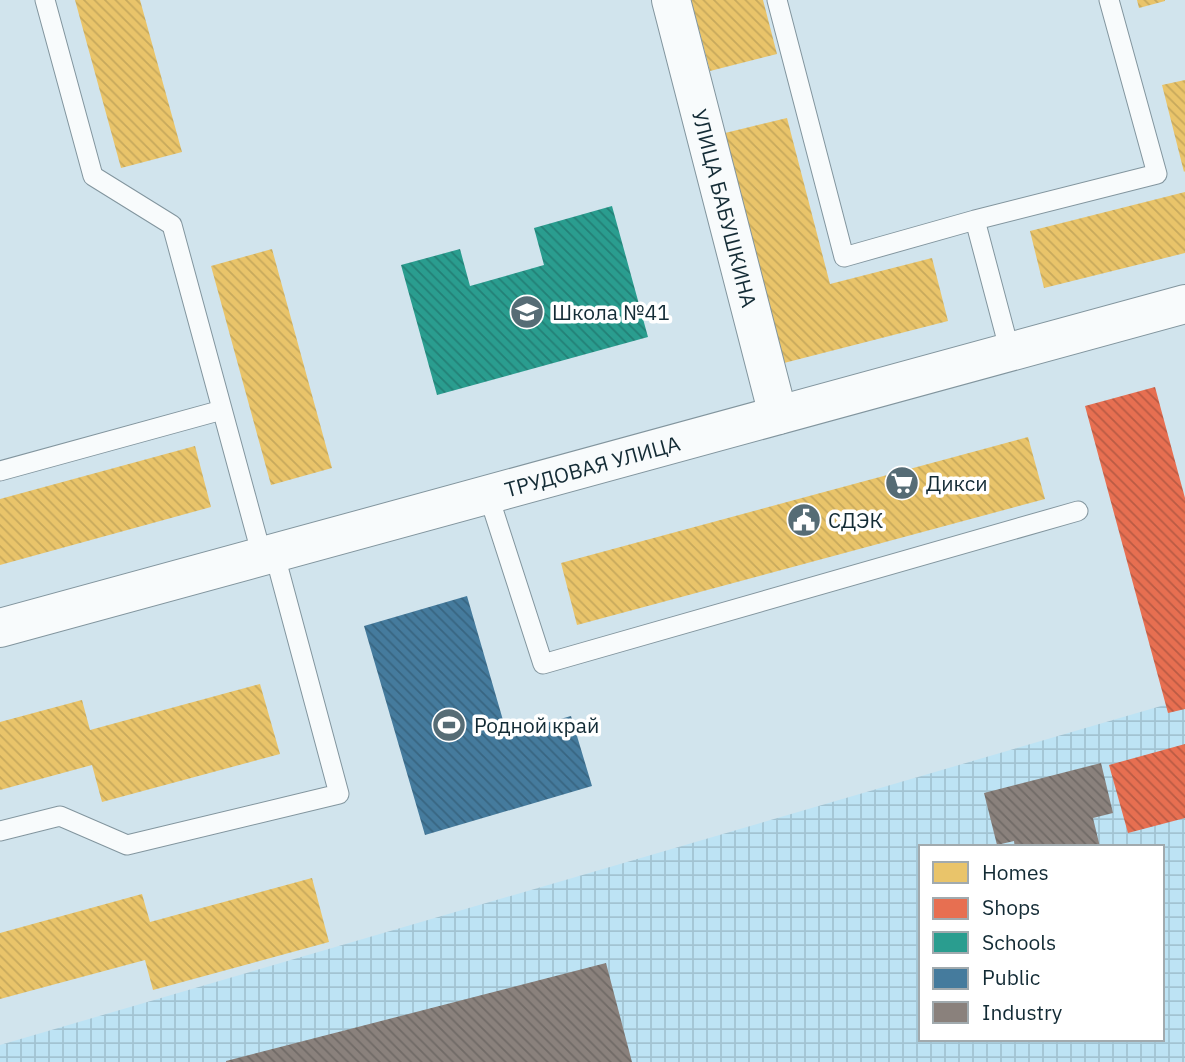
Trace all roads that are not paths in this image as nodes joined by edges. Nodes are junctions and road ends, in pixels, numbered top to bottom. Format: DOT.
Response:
graph roads {
  1 [pos="45,0"];
  2 [pos="671,0"];
  3 [pos="777,0"];
  4 [pos="1109,0"];
  5 [pos="975,220"];
  6 [pos="1185,304"];
  7 [pos="1010,352"];
  8 [pos="222,410"];
  9 [pos="778,415"];
  10 [pos="0,471"];
  11 [pos="488,494"];
  12 [pos="1079,511"];
  13 [pos="268,554"];
  14 [pos="0,628"];
  15 [pos="0,831"];
  1 -- 8 [label="lane"];
  2 -- 9 [label="street, УЛИЦА БАБУШКИНА"];
  3 -- 5 [label="lane"];
  4 -- 5 [label="lane"];
  5 -- 7 [label="lane"];
  6 -- 7 [label="street, ТРУДОВАЯ УЛИЦА"];
  7 -- 9 [label="street, ТРУДОВАЯ УЛИЦА"];
  8 -- 10 [label="lane"];
  8 -- 13 [label="lane"];
  9 -- 11 [label="street, ТРУДОВАЯ УЛИЦА"];
  11 -- 12 [label="lane"];
  11 -- 13 [label="street, ТРУДОВАЯ УЛИЦА"];
  13 -- 14 [label="street, ТРУДОВАЯ УЛИЦА"];
  13 -- 15 [label="lane"];
}
